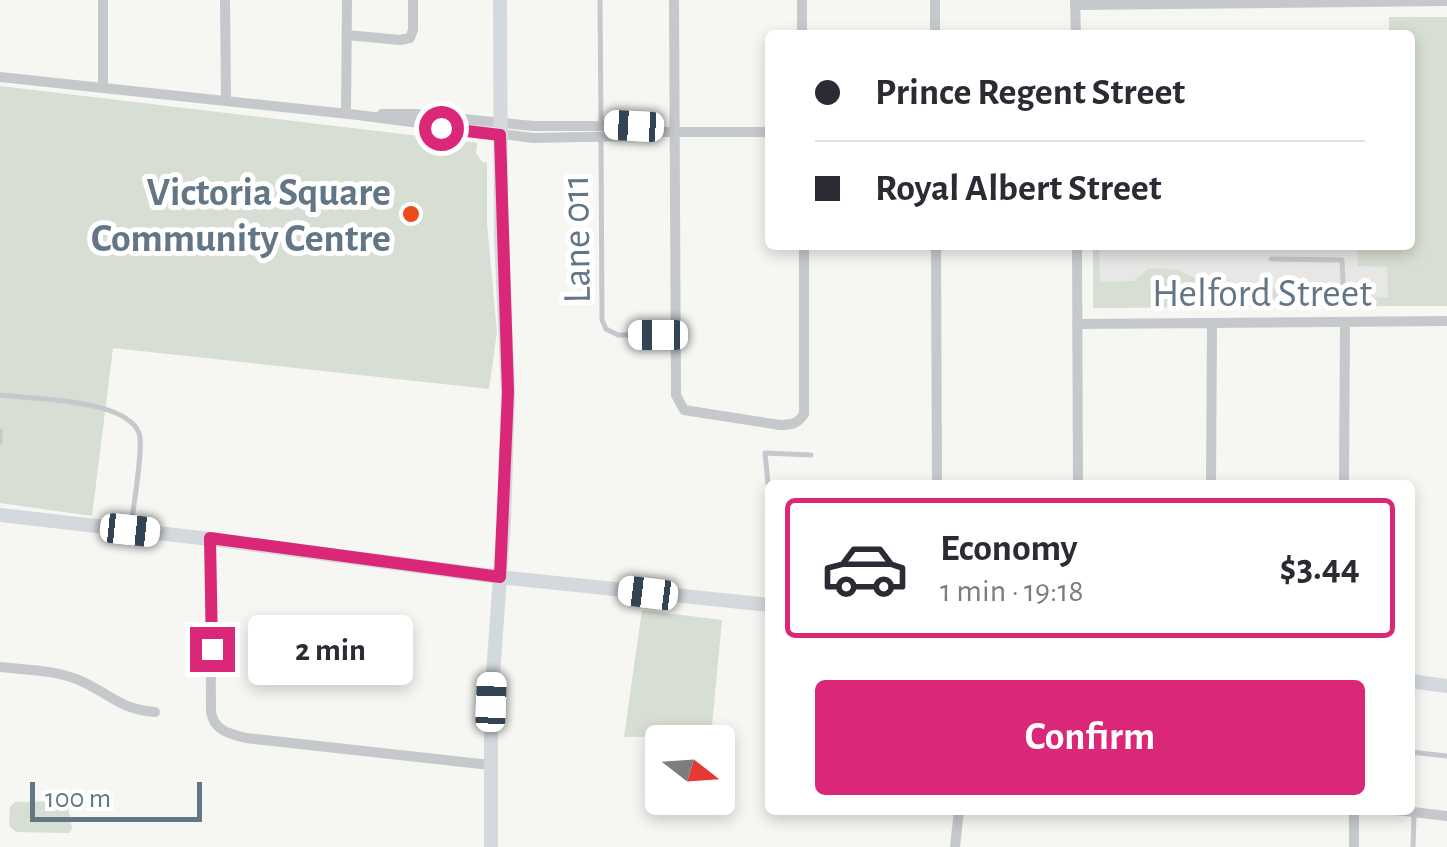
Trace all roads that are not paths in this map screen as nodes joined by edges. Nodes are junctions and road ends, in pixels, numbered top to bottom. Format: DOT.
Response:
graph roads {
  1 [pos="102,0"];
  2 [pos="225,0"];
  3 [pos="347,0"];
  4 [pos="413,0"];
  5 [pos="500,0"];
  6 [pos="600,0"];
  7 [pos="674,0"];
  8 [pos="802,0"];
  9 [pos="934,0"];
  10 [pos="1339,1"];
  11 [pos="1447,1"];
  12 [pos="1206,2"];
  13 [pos="1076,3"];
  14 [pos="802,30"];
  15 [pos="935,30"];
  16 [pos="1076,30"];
  17 [pos="348,36"];
  18 [pos="0,76"];
  19 [pos="103,88"];
  20 [pos="226,101"];
  21 [pos="352,114"];
  22 [pos="500,129"];
  23 [pos="601,131"];
  24 [pos="675,132"];
  25 [pos="765,132"];
  26 [pos="804,250"];
  27 [pos="936,250"];
  28 [pos="1077,250"];
  29 [pos="1272,259"];
  30 [pos="1343,283"];
  31 [pos="1447,321"];
  32 [pos="1345,322"];
  33 [pos="1212,323"];
  34 [pos="1077,324"];
  35 [pos="676,335"];
  36 [pos="0,395"];
  37 [pos="0,430"];
  38 [pos="0,442"];
  39 [pos="812,455"];
  40 [pos="768,480"];
  41 [pos="937,480"];
  42 [pos="1078,480"];
  43 [pos="1211,480"];
  44 [pos="1344,480"];
  45 [pos="0,516"];
  46 [pos="130,530"];
  47 [pos="210,538"];
  48 [pos="500,577"];
  49 [pos="765,604"];
  50 [pos="0,667"];
  51 [pos="1415,682"];
  52 [pos="1447,686"];
  53 [pos="155,712"];
  54 [pos="1415,753"];
  55 [pos="1447,756"];
  56 [pos="490,765"];
  57 [pos="1415,812"];
  58 [pos="958,815"];
  59 [pos="1354,815"];
  60 [pos="1414,815"];
  61 [pos="1447,816"];
  62 [pos="491,847"];
  63 [pos="955,847"];
  64 [pos="1354,847"];
  65 [pos="1413,847"];
  1 -- 19 [label="street"];
  2 -- 20 [label="street"];
  3 -- 17 [label="street"];
  4 -- 17 [label="street"];
  5 -- 22 [label="main road"];
  6 -- 23 [label="lane, Lane 011"];
  7 -- 24 [label="street"];
  8 -- 14 [label="street"];
  9 -- 15 [label="street"];
  10 -- 11 [label="street"];
  10 -- 12 [label="street"];
  12 -- 13 [label="street"];
  13 -- 16 [label="street"];
  17 -- 21 [label="street"];
  18 -- 19 [label="street"];
  19 -- 20 [label="street"];
  20 -- 21 [label="street"];
  21 -- 22 [label="street"];
  22 -- 23 [label="street"];
  22 -- 48 [label="main road"];
  23 -- 24 [label="street"];
  23 -- 35 [label="lane, Lane 011"];
  24 -- 25 [label="street"];
  24 -- 35 [label="street"];
  26 -- 35 [label="street"];
  27 -- 41 [label="street"];
  28 -- 34 [label="street"];
  29 -- 30 [label="lane"];
  31 -- 32 [label="street, Helford Street"];
  32 -- 33 [label="street, Helford Street"];
  32 -- 44 [label="street"];
  33 -- 34 [label="street, Helford Street"];
  33 -- 43 [label="street"];
  34 -- 42 [label="street"];
  36 -- 46 [label="lane"];
  37 -- 38 [label="lane"];
  39 -- 40 [label="lane"];
  45 -- 46 [label="main road"];
  46 -- 47 [label="main road"];
  47 -- 48 [label="main road"];
  47 -- 56 [label="street"];
  48 -- 49 [label="main road"];
  48 -- 56 [label="main road"];
  50 -- 53 [label="street"];
  51 -- 52 [label="main road"];
  54 -- 55 [label="lane"];
  56 -- 62 [label="main road"];
  57 -- 61 [label="street"];
  58 -- 63 [label="street"];
  59 -- 64 [label="street"];
  60 -- 65 [label="lane"];
}
